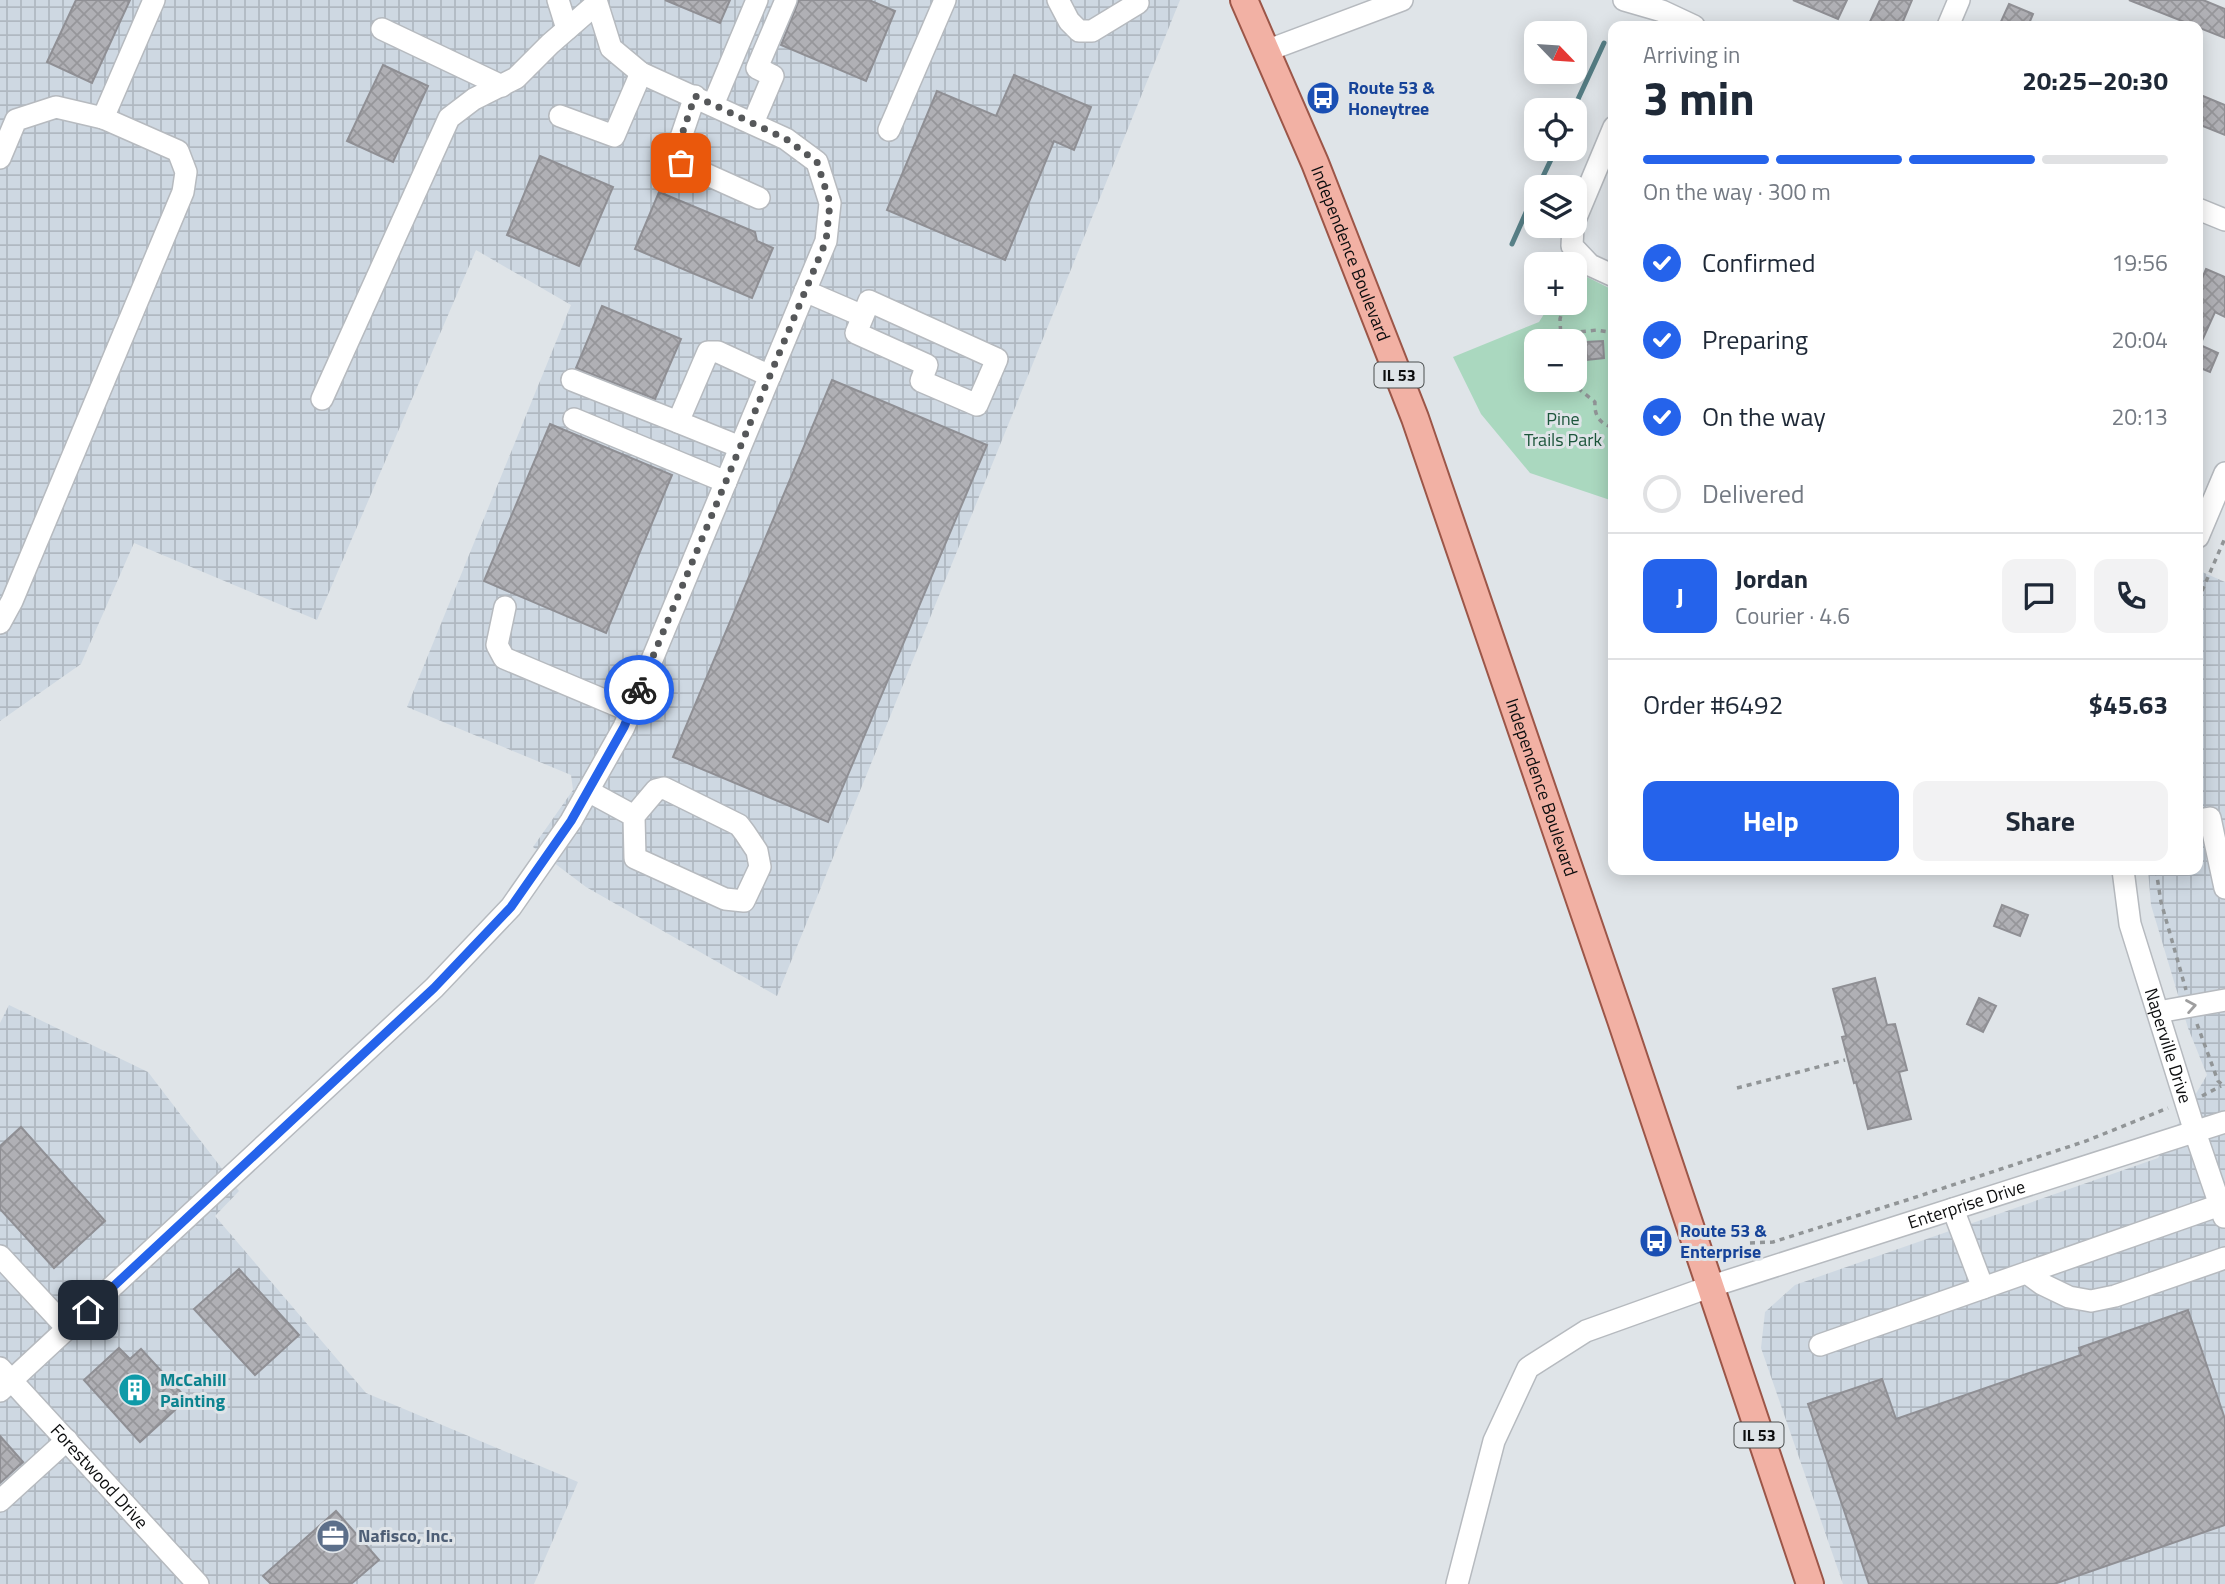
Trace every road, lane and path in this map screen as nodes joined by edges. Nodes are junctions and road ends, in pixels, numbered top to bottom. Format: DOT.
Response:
graph roads {
  1 [pos="154,0"];
  2 [pos="558,0"];
  3 [pos="757,0"];
  4 [pos="786,0"];
  5 [pos="945,0"];
  6 [pos="1058,0"];
  7 [pos="1244,0"];
  8 [pos="1624,0"];
  9 [pos="1959,0"];
  10 [pos="1398,1"];
  11 [pos="596,2"];
  12 [pos="1138,3"];
  13 [pos="1661,12"];
  14 [pos="1682,21"];
  15 [pos="1950,21"];
  16 [pos="382,29"];
  17 [pos="567,29"];
  18 [pos="1266,51"];
  19 [pos="641,73"];
  20 [pos="502,86"];
  21 [pos="704,101"];
  22 [pos="560,116"];
  23 [pos="103,118"];
  24 [pos="753,123"];
  25 [pos="889,130"];
  26 [pos="1608,141"];
  27 [pos="0,158"];
  28 [pos="1587,191"];
  29 [pos="759,198"];
  30 [pos="2203,211"];
  31 [pos="2225,220"];
  32 [pos="1573,238"];
  33 [pos="1608,273"];
  34 [pos="805,291"];
  35 [pos="863,316"];
  36 [pos="1587,331"];
  37 [pos="1608,332"];
  38 [pos="770,376"];
  39 [pos="572,380"];
  40 [pos="1583,392"];
  41 [pos="322,399"];
  42 [pos="574,419"];
  43 [pos="678,422"];
  44 [pos="1608,425"];
  45 [pos="740,447"];
  46 [pos="2225,473"];
  47 [pos="726,482"];
  48 [pos="2203,525"];
  49 [pos="2225,538"];
  50 [pos="2203,589"];
  51 [pos="505,607"];
  52 [pos="0,623"];
  53 [pos="630,711"];
  54 [pos="588,791"];
  55 [pos="634,816"];
  56 [pos="2203,819"];
  57 [pos="2124,875"];
  58 [pos="2157,875"];
  59 [pos="2225,888"];
  60 [pos="2225,1000"];
  61 [pos="2191,1006"];
  62 [pos="2158,1012"];
  63 [pos="1845,1060"];
  64 [pos="2223,1087"];
  65 [pos="1737,1088"];
  66 [pos="2186,1102"];
  67 [pos="2225,1122"];
  68 [pos="2195,1132"];
  69 [pos="1953,1209"];
  70 [pos="2223,1212"];
  71 [pos="1750,1243"];
  72 [pos="0,1256"];
  73 [pos="2225,1258"];
  74 [pos="2027,1273"];
  75 [pos="1709,1287"];
  76 [pos="1983,1288"];
  77 [pos="67,1328"];
  78 [pos="1820,1345"];
  79 [pos="4,1379"];
  80 [pos="67,1440"];
  81 [pos="0,1501"];
  82 [pos="198,1584"];
  83 [pos="1457,1584"];
  84 [pos="1810,1584"];
  1 -- 23 [label="street"];
  2 -- 17 [label="street"];
  3 -- 21 [label="street"];
  4 -- 24 [label="street"];
  5 -- 25 [label="street"];
  6 -- 12 [label="street"];
  7 -- 18 [label="main road, Independence Boulevard / IL 53"];
  8 -- 13 [label="street"];
  9 -- 15 [label="street"];
  10 -- 18 [label="street"];
  11 -- 17 [label="street"];
  11 -- 19 [label="street"];
  13 -- 14 [label="street"];
  16 -- 20 [label="street"];
  17 -- 20 [label="street"];
  18 -- 75 [label="main road, Independence Boulevard / IL 53"];
  19 -- 21 [label="street"];
  19 -- 22 [label="street"];
  20 -- 41 [label="street"];
  21 -- 24 [label="street"];
  21 -- 29 [label="street"];
  23 -- 27 [label="street"];
  23 -- 52 [label="street"];
  24 -- 34 [label="street"];
  26 -- 28 [label="street"];
  30 -- 31 [label="street"];
  32 -- 33 [label="street"];
  34 -- 35 [label="street"];
  34 -- 38 [label="street"];
  35 -- 35 [label="street"];
  36 -- 37 [label="path"];
  38 -- 43 [label="street"];
  38 -- 45 [label="street"];
  39 -- 43 [label="street"];
  40 -- 44 [label="path"];
  42 -- 47 [label="street"];
  43 -- 45 [label="street"];
  45 -- 47 [label="street"];
  46 -- 48 [label="street"];
  47 -- 53 [label="street"];
  49 -- 50 [label="path"];
  51 -- 53 [label="street"];
  53 -- 54 [label="street"];
  54 -- 55 [label="street"];
  54 -- 77 [label="street"];
  55 -- 55 [label="street"];
  56 -- 59 [label="street"];
  57 -- 62 [label="street, Naperville Drive"];
  58 -- 61 [label="path"];
  61 -- 60 [label="street, one-way"];
  61 -- 62 [label="street"];
  61 -- 64 [label="path"];
  62 -- 66 [label="street, Naperville Drive"];
  63 -- 65 [label="path"];
  64 -- 66 [label="path"];
  66 -- 68 [label="street, Naperville Drive"];
  66 -- 71 [label="path"];
  67 -- 68 [label="street, Enterprise Drive"];
  68 -- 69 [label="street, Enterprise Drive"];
  68 -- 70 [label="street, Naperville Drive"];
  69 -- 75 [label="street, Enterprise Drive"];
  69 -- 76 [label="street"];
  70 -- 74 [label="street"];
  72 -- 77 [label="street"];
  73 -- 74 [label="street"];
  74 -- 76 [label="street"];
  75 -- 83 [label="street, Enterprise Drive"];
  75 -- 84 [label="main road, Independence Boulevard / IL 53"];
  76 -- 78 [label="street"];
  77 -- 79 [label="street"];
  79 -- 80 [label="street, Forestwood Drive"];
  80 -- 81 [label="street"];
  80 -- 82 [label="street, Forestwood Drive"];
}
